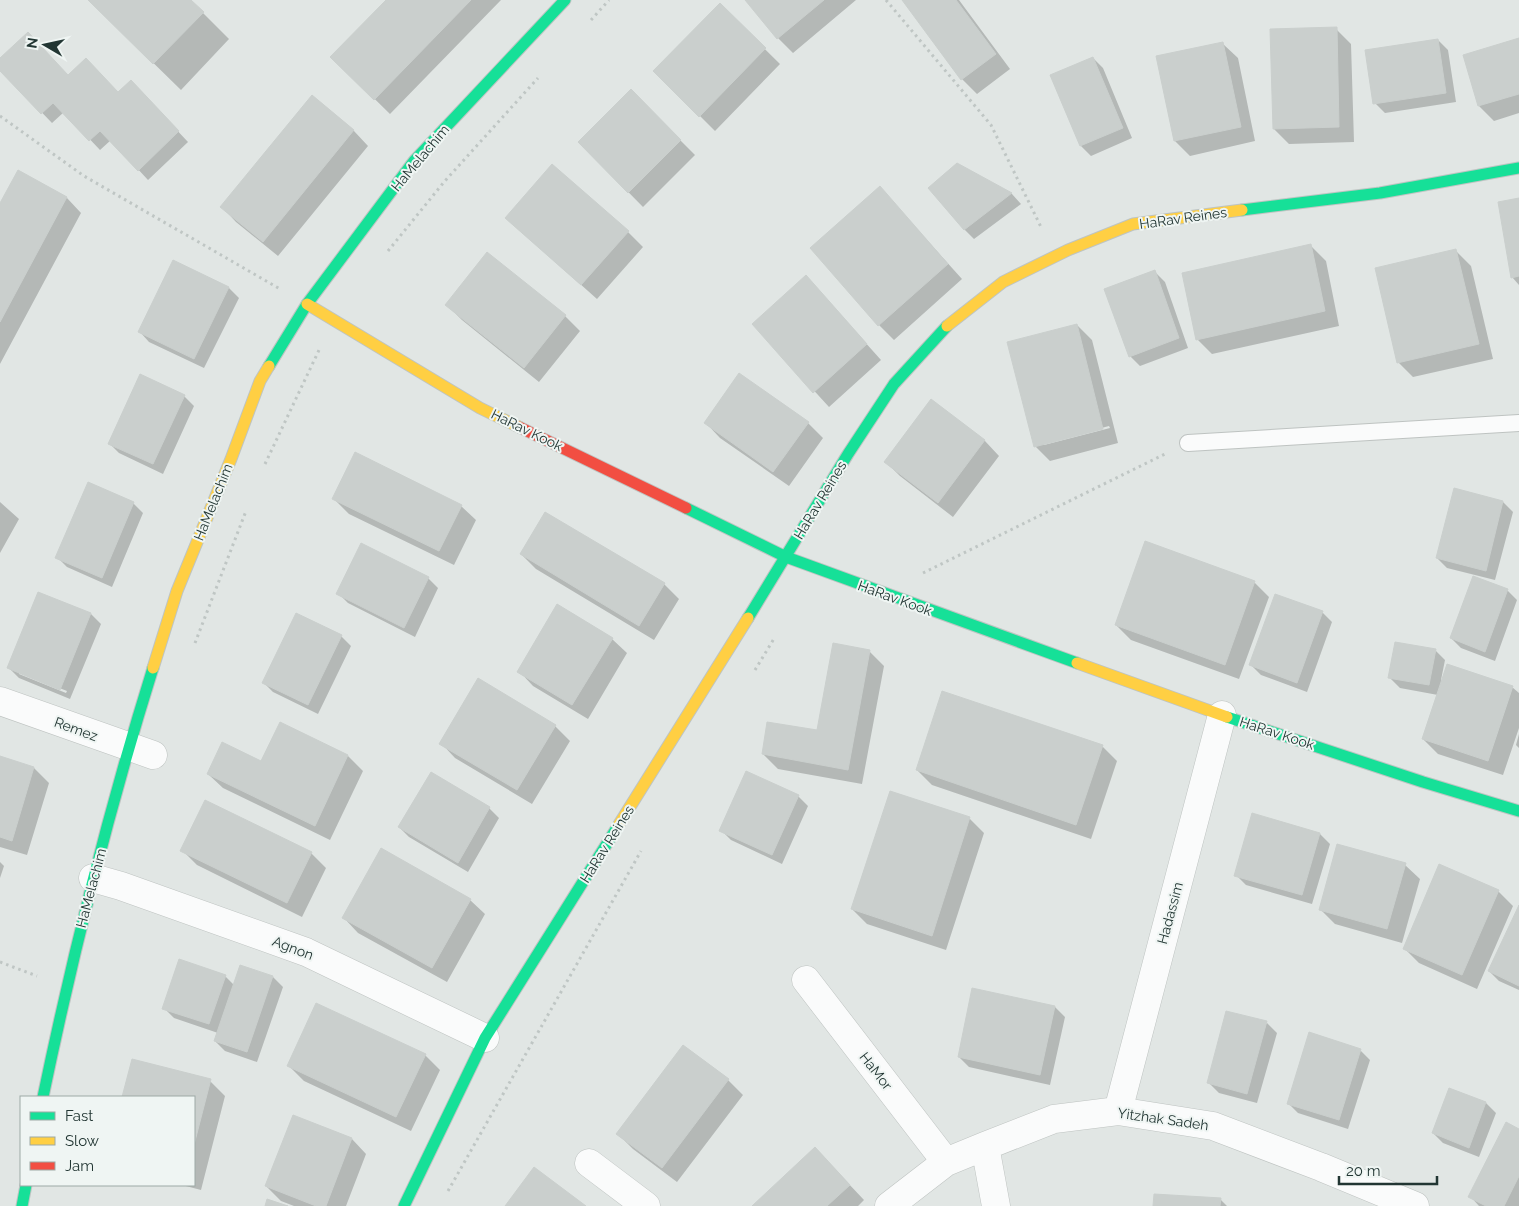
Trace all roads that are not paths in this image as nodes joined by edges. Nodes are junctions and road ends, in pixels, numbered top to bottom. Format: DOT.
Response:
graph roads {
  1 [pos="565,0"];
  2 [pos="1519,168"];
  3 [pos="306,304"];
  4 [pos="1519,423"];
  5 [pos="1188,443"];
  6 [pos="786,557"];
  7 [pos="0,701"];
  8 [pos="1222,715"];
  9 [pos="140,752"];
  10 [pos="1519,811"];
  11 [pos="93,878"];
  12 [pos="806,980"];
  13 [pos="485,1038"];
  14 [pos="43,1096"];
  15 [pos="1118,1111"];
  16 [pos="985,1146"];
  17 [pos="946,1162"];
  18 [pos="589,1163"];
  19 [pos="26,1186"];
  20 [pos="22,1206"];
  21 [pos="404,1206"];
  22 [pos="646,1206"];
  23 [pos="889,1206"];
  24 [pos="996,1206"];
  25 [pos="1415,1206"];
  1 -- 3 [label="street, HaMelachim"];
  2 -- 6 [label="street, HaRav Reines"];
  3 -- 6 [label="street, HaRav Kook"];
  3 -- 9 [label="street, HaMelachim"];
  4 -- 5 [label="lane"];
  6 -- 8 [label="street, HaRav Kook"];
  6 -- 13 [label="street, HaRav Reines"];
  7 -- 9 [label="street, Remez"];
  8 -- 10 [label="street, HaRav Kook"];
  8 -- 15 [label="street, Hadassim"];
  9 -- 11 [label="street, HaMelachim"];
  11 -- 13 [label="street, Agnon"];
  11 -- 14 [label="street, HaMelachim"];
  12 -- 17 [label="street, HaMor"];
  13 -- 21 [label="street, HaRav Reines"];
  15 -- 16 [label="street, Yitzhak Sadeh"];
  15 -- 25 [label="street, Yitzhak Sadeh"];
  16 -- 17 [label="street, Yitzhak Sadeh"];
  16 -- 24 [label="street"];
  17 -- 23 [label="street, Yitzhak Sadeh"];
  18 -- 22 [label="street"];
  19 -- 20 [label="street"];
}
